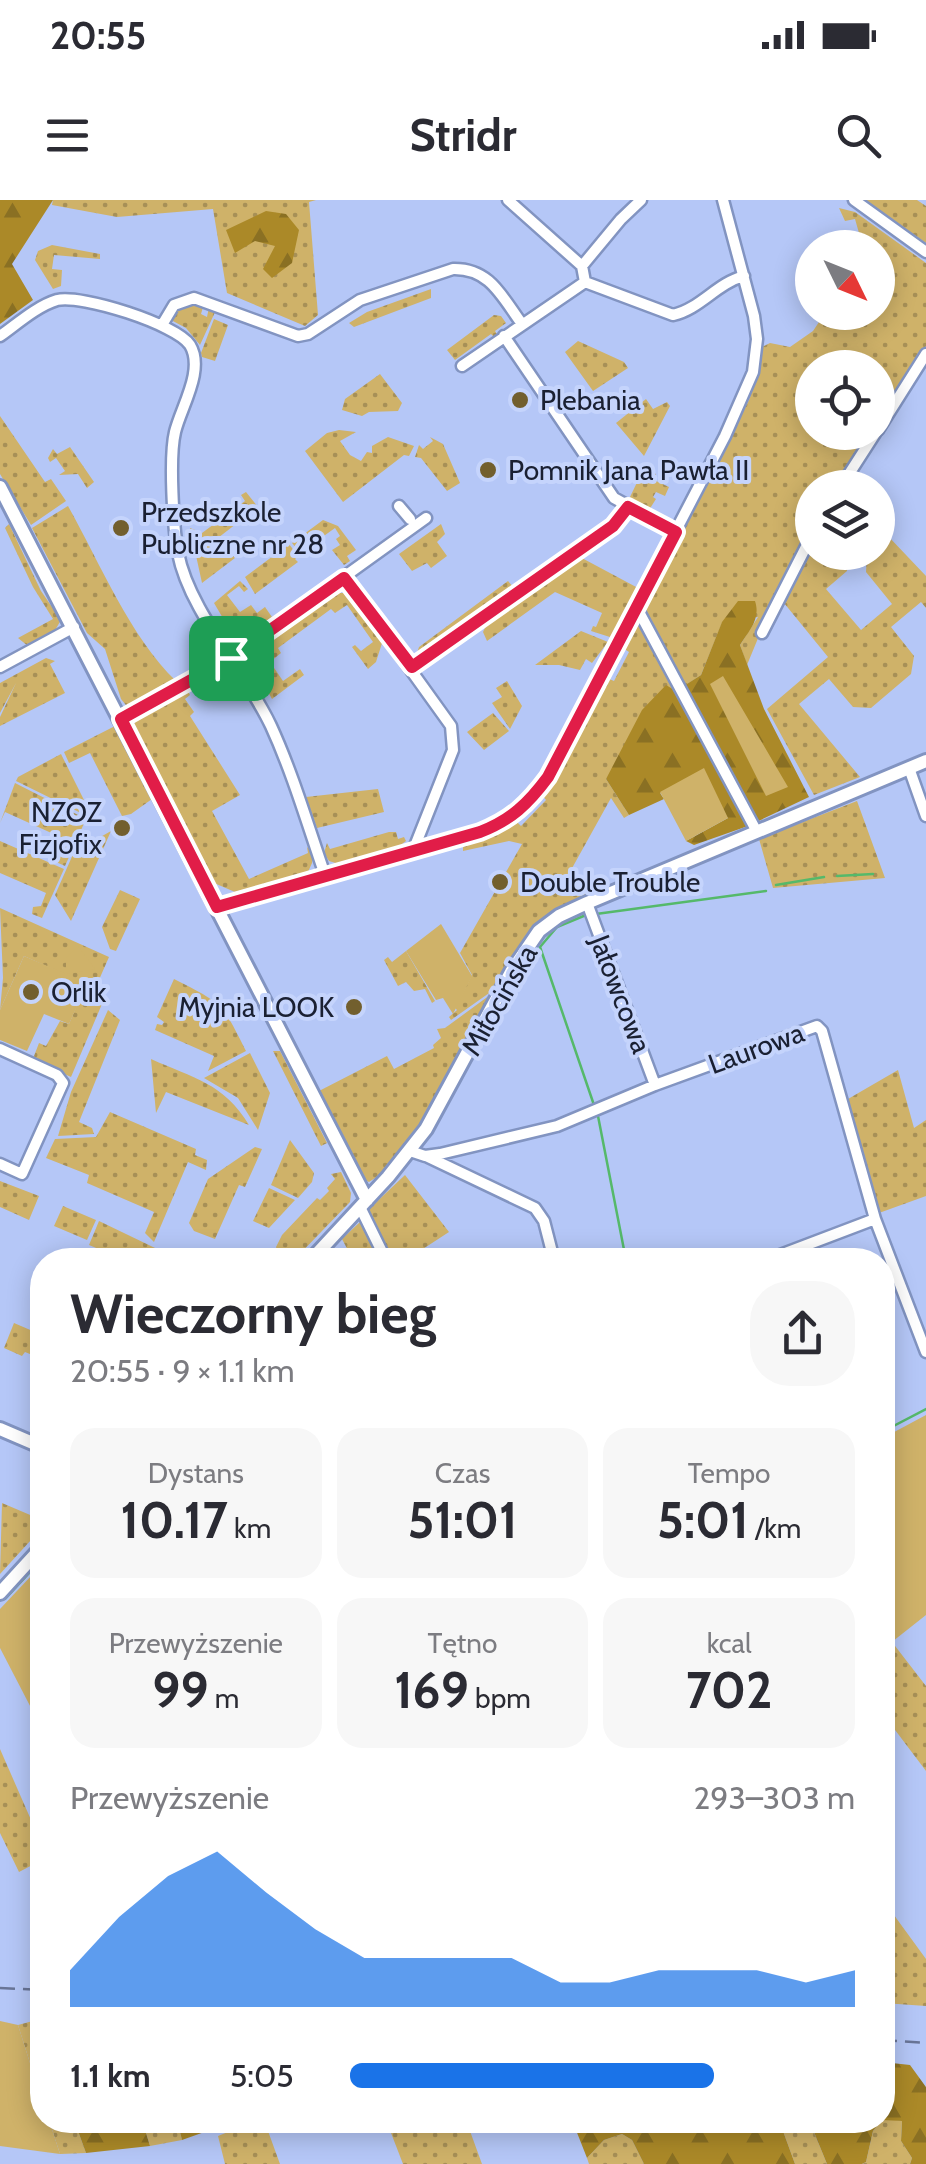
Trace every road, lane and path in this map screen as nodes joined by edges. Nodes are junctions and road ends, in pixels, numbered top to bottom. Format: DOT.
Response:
graph roads {
  1 [pos="508,200"];
  2 [pos="641,200"];
  3 [pos="723,200"];
  4 [pos="854,200"];
  5 [pos="926,252"];
  6 [pos="582,266"];
  7 [pos="744,276"];
  8 [pos="585,282"];
  9 [pos="522,324"];
  10 [pos="162,325"];
  11 [pos="0,336"];
  12 [pos="504,336"];
  13 [pos="926,354"];
  14 [pos="462,366"];
  15 [pos="895,403"];
  16 [pos="0,486"];
  17 [pos="399,506"];
  18 [pos="628,507"];
  19 [pos="426,518"];
  20 [pos="410,519"];
  21 [pos="676,532"];
  22 [pos="795,569"];
  23 [pos="344,578"];
  24 [pos="638,608"];
  25 [pos="74,628"];
  26 [pos="762,633"];
  27 [pos="231,658"];
  28 [pos="412,667"];
  29 [pos="0,668"];
  30 [pos="121,719"];
  31 [pos="926,761"];
  32 [pos="909,768"];
  33 [pos="926,816"];
  34 [pos="757,832"];
  35 [pos="412,851"];
  36 [pos="325,875"];
  37 [pos="586,903"];
  38 [pos="217,907"];
  39 [pos="0,1049"];
  40 [pos="655,1085"];
  41 [pos="410,1151"];
  42 [pos="425,1156"];
  43 [pos="0,1164"];
  44 [pos="364,1204"];
  45 [pos="875,1219"];
  46 [pos="322,1248"];
  47 [pos="381,1248"];
  48 [pos="551,1248"];
  49 [pos="799,1248"];
  50 [pos="886,1248"];
  51 [pos="895,1271"];
  52 [pos="926,1352"];
  53 [pos="0,1429"];
  54 [pos="30,1443"];
  55 [pos="30,1560"];
  56 [pos="0,1592"];
  1 -- 6 [label="street"];
  2 -- 6 [label="street"];
  3 -- 7 [label="street"];
  4 -- 5 [label="street"];
  6 -- 8 [label="street"];
  7 -- 8 [label="street"];
  7 -- 21 [label="street"];
  8 -- 9 [label="street"];
  9 -- 10 [label="street"];
  9 -- 12 [label="street"];
  10 -- 11 [label="street"];
  10 -- 27 [label="street"];
  12 -- 14 [label="street"];
  12 -- 18 [label="street"];
  13 -- 15 [label="street"];
  16 -- 25 [label="street"];
  17 -- 20 [label="street"];
  18 -- 21 [label="street"];
  18 -- 28 [label="street"];
  19 -- 23 [label="street"];
  21 -- 24 [label="street"];
  22 -- 26 [label="street"];
  23 -- 27 [label="street"];
  23 -- 28 [label="street"];
  24 -- 34 [label="street"];
  24 -- 35 [label="street"];
  25 -- 29 [label="street"];
  25 -- 30 [label="street"];
  27 -- 30 [label="street"];
  27 -- 36 [label="street"];
  28 -- 35 [label="street"];
  30 -- 38 [label="street"];
  31 -- 32 [label="street, Miłocińska"];
  32 -- 33 [label="street"];
  32 -- 34 [label="street, Miłocińska"];
  34 -- 37 [label="street, Miłocińska"];
  35 -- 36 [label="street"];
  36 -- 38 [label="street"];
  37 -- 40 [label="street, Jałowcowa"];
  37 -- 41 [label="street, Miłocińska"];
  38 -- 44 [label="street"];
  39 -- 43 [label="street"];
  40 -- 42 [label="street, Laurowa"];
  40 -- 45 [label="street, Laurowa"];
  41 -- 42 [label="street"];
  41 -- 44 [label="street, Miłocińska"];
  42 -- 48 [label="street"];
  44 -- 46 [label="street, Miłocińska"];
  44 -- 47 [label="street"];
  45 -- 49 [label="street"];
  45 -- 50 [label="street, Laurowa"];
  51 -- 52 [label="street, Laurowa"];
  53 -- 54 [label="street"];
  55 -- 56 [label="street"];
}
